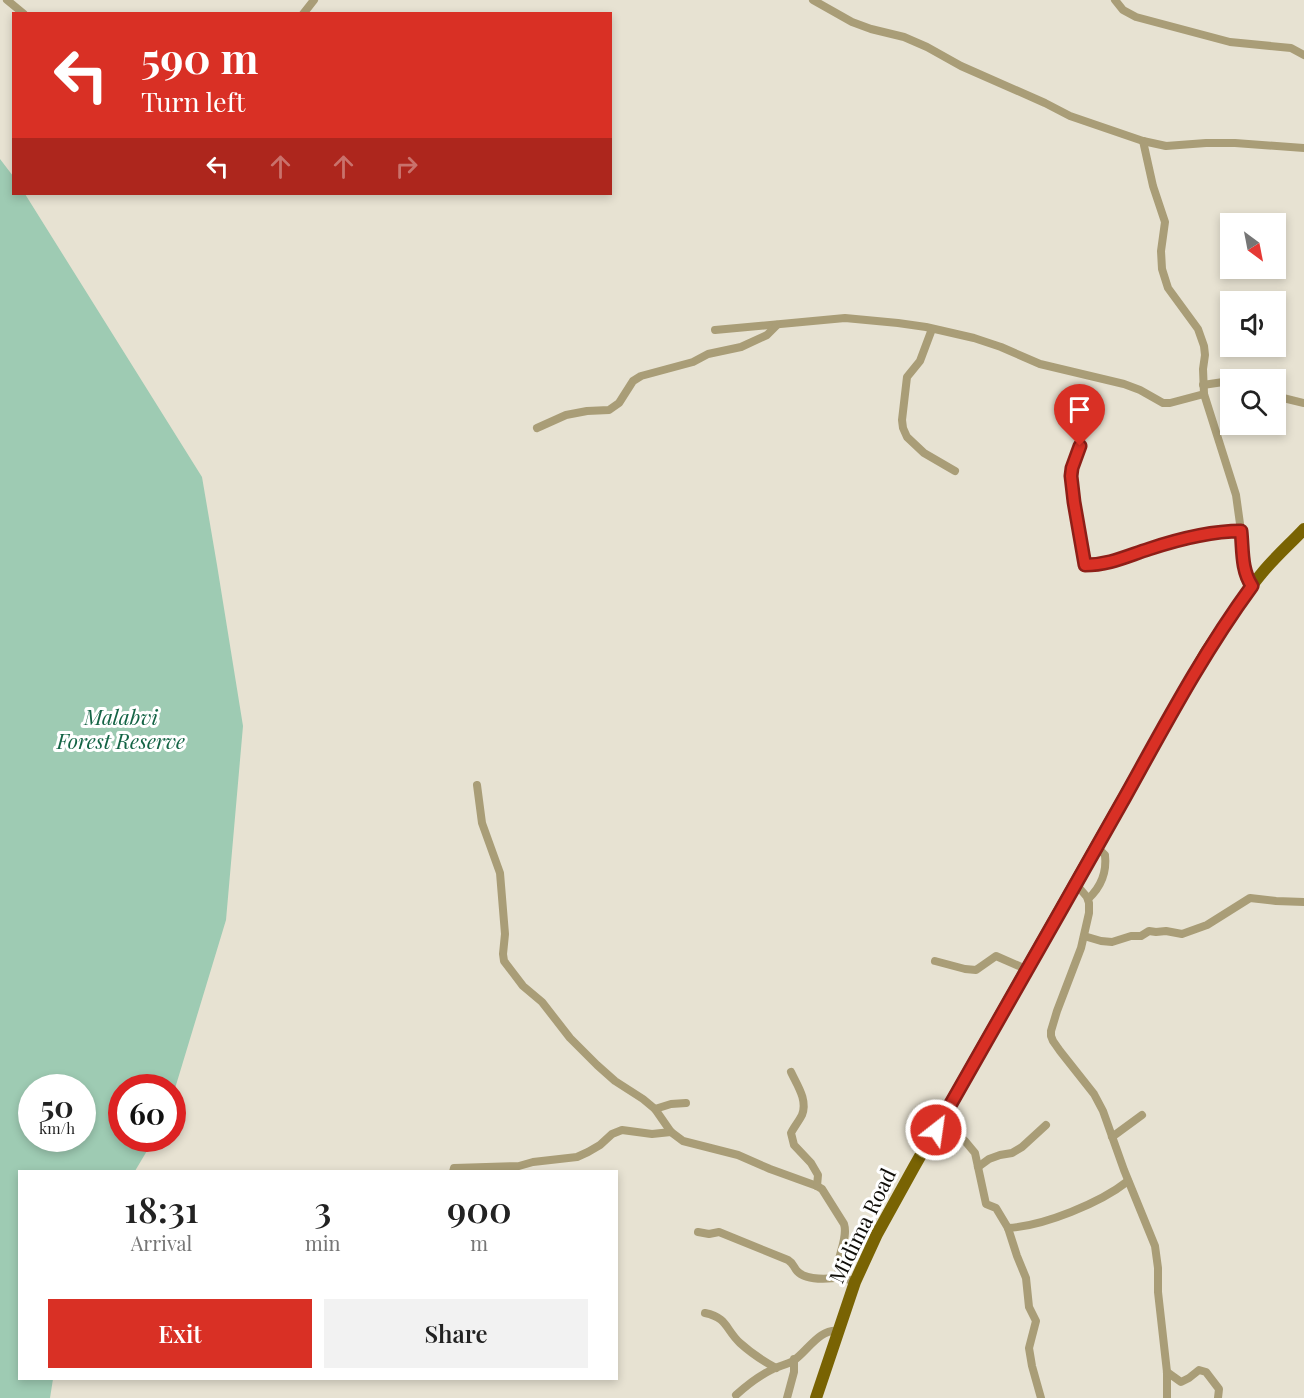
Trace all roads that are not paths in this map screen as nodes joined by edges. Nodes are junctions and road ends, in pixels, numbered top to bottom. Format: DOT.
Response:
graph roads {
  1 [pos="7,0"];
  2 [pos="314,0"];
  3 [pos="813,0"];
  4 [pos="1115,0"];
  5 [pos="22,12"];
  6 [pos="305,12"];
  7 [pos="1304,56"];
  8 [pos="1143,141"];
  9 [pos="1304,148"];
  10 [pos="777,325"];
  11 [pos="933,329"];
  12 [pos="716,330"];
  13 [pos="1220,382"];
  14 [pos="1203,385"];
  15 [pos="1204,394"];
  16 [pos="1286,399"];
  17 [pos="1304,403"];
  18 [pos="537,428"];
  19 [pos="1080,446"];
  20 [pos="955,471"];
  21 [pos="1304,529"];
  22 [pos="1241,531"];
  23 [pos="1252,586"];
  24 [pos="477,785"];
  25 [pos="1096,846"];
  26 [pos="1075,883"];
  27 [pos="1088,899"];
  28 [pos="1304,902"];
  29 [pos="1084,936"];
  30 [pos="935,961"];
  31 [pos="1026,969"];
  32 [pos="791,1072"];
  33 [pos="686,1103"];
  34 [pos="655,1109"];
  35 [pos="1142,1115"];
  36 [pos="939,1123"];
  37 [pos="1046,1125"];
  38 [pos="671,1132"];
  39 [pos="1112,1137"];
  40 [pos="978,1167"];
  41 [pos="454,1170"];
  42 [pos="1128,1181"];
  43 [pos="817,1186"];
  44 [pos="1008,1228"];
  45 [pos="698,1232"];
  46 [pos="849,1280"];
  47 [pos="705,1313"];
  48 [pos="839,1331"];
  49 [pos="794,1359"];
  50 [pos="776,1368"];
  51 [pos="1167,1372"];
  52 [pos="736,1395"];
  53 [pos="787,1398"];
  54 [pos="816,1398"];
  55 [pos="1041,1398"];
  56 [pos="1167,1398"];
  57 [pos="1218,1398"];
  1 -- 5 [label="street"];
  2 -- 6 [label="street"];
  3 -- 8 [label="street"];
  4 -- 7 [label="street"];
  8 -- 9 [label="street"];
  8 -- 14 [label="street"];
  10 -- 11 [label="street"];
  10 -- 12 [label="street"];
  10 -- 18 [label="street"];
  11 -- 15 [label="street"];
  11 -- 20 [label="street"];
  13 -- 14 [label="street"];
  14 -- 15 [label="street"];
  15 -- 22 [label="street"];
  16 -- 17 [label="street"];
  19 -- 22 [label="street"];
  21 -- 23 [label="main road, Midima Road"];
  22 -- 23 [label="street"];
  23 -- 25 [label="main road, Midima Road"];
  24 -- 34 [label="street"];
  25 -- 26 [label="main road, Midima Road"];
  25 -- 27 [label="street"];
  26 -- 27 [label="street"];
  26 -- 31 [label="main road, Midima Road"];
  27 -- 29 [label="street"];
  28 -- 29 [label="street"];
  29 -- 39 [label="street"];
  30 -- 31 [label="street"];
  31 -- 36 [label="main road, Midima Road"];
  32 -- 43 [label="street"];
  33 -- 34 [label="street"];
  34 -- 38 [label="street"];
  35 -- 39 [label="street"];
  36 -- 40 [label="street"];
  36 -- 46 [label="main road, Midima Road"];
  37 -- 40 [label="street"];
  38 -- 41 [label="street"];
  38 -- 43 [label="street"];
  39 -- 42 [label="street"];
  40 -- 44 [label="street"];
  42 -- 44 [label="street"];
  42 -- 51 [label="street"];
  43 -- 46 [label="street"];
  44 -- 55 [label="street"];
  45 -- 46 [label="street"];
  46 -- 48 [label="main road, Midima Road"];
  47 -- 50 [label="street"];
  48 -- 49 [label="street"];
  48 -- 54 [label="main road, Midima Road"];
  49 -- 50 [label="street"];
  49 -- 53 [label="street"];
  50 -- 52 [label="street"];
  51 -- 56 [label="street"];
  51 -- 57 [label="street"];
}
